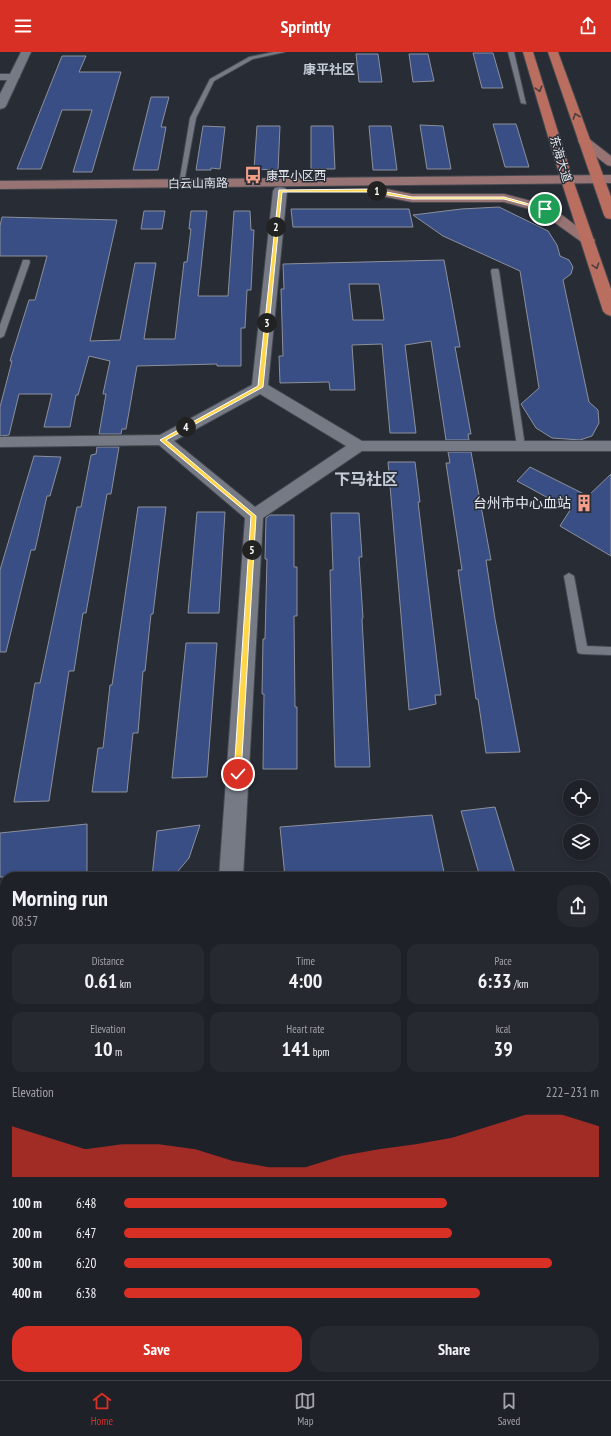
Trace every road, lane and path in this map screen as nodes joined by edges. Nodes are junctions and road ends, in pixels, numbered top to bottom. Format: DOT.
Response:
graph roads {
  1 [pos="26,52"];
  2 [pos="282,52"];
  3 [pos="511,52"];
  4 [pos="528,52"];
  5 [pos="553,52"];
  6 [pos="14,77"];
  7 [pos="0,78"];
  8 [pos="1,103"];
  9 [pos="524,103"];
  10 [pos="584,140"];
  11 [pos="611,162"];
  12 [pos="181,183"];
  13 [pos="569,184"];
  14 [pos="606,184"];
  15 [pos="0,185"];
  16 [pos="371,190"];
  17 [pos="280,191"];
  18 [pos="0,193"];
  19 [pos="611,215"];
  20 [pos="588,240"];
  21 [pos="26,262"];
  22 [pos="495,271"];
  23 [pos="611,311"];
  24 [pos="0,336"];
  25 [pos="260,387"];
  26 [pos="163,440"];
  27 [pos="0,442"];
  28 [pos="358,446"];
  29 [pos="521,446"];
  30 [pos="611,446"];
  31 [pos="254,516"];
  32 [pos="569,576"];
  33 [pos="611,651"];
  34 [pos="231,872"];
  1 -- 6 [label="street"];
  2 -- 12 [label="lane"];
  3 -- 9 [label="lane"];
  4 -- 13 [label="main road, 东海大道, one-way"];
  10 -- 5 [label="main road, 东海大道, one-way"];
  6 -- 7 [label="street"];
  6 -- 8 [label="street"];
  10 -- 11 [label="main road"];
  10 -- 14 [label="main road, 东海大道"];
  12 -- 13 [label="main road, 白云山南路"];
  12 -- 15 [label="main road, 白云山南路"];
  13 -- 14 [label="main road, 白云山南路"];
  13 -- 16 [label="main road, 白云山南路"];
  13 -- 20 [label="main road, 东海大道"];
  14 -- 19 [label="main road, 东海大道"];
  16 -- 17 [label="main road, 白云山南路"];
  16 -- 20 [label="main road"];
  17 -- 18 [label="main road, 白云山南路"];
  17 -- 25 [label="street"];
  20 -- 23 [label="main road, 东海大道, one-way"];
  21 -- 24 [label="lane"];
  22 -- 29 [label="lane"];
  25 -- 26 [label="street"];
  25 -- 28 [label="street"];
  26 -- 27 [label="street"];
  26 -- 31 [label="street"];
  28 -- 29 [label="street"];
  28 -- 31 [label="street"];
  29 -- 30 [label="street"];
  31 -- 34 [label="street"];
  32 -- 33 [label="lane"];
}
